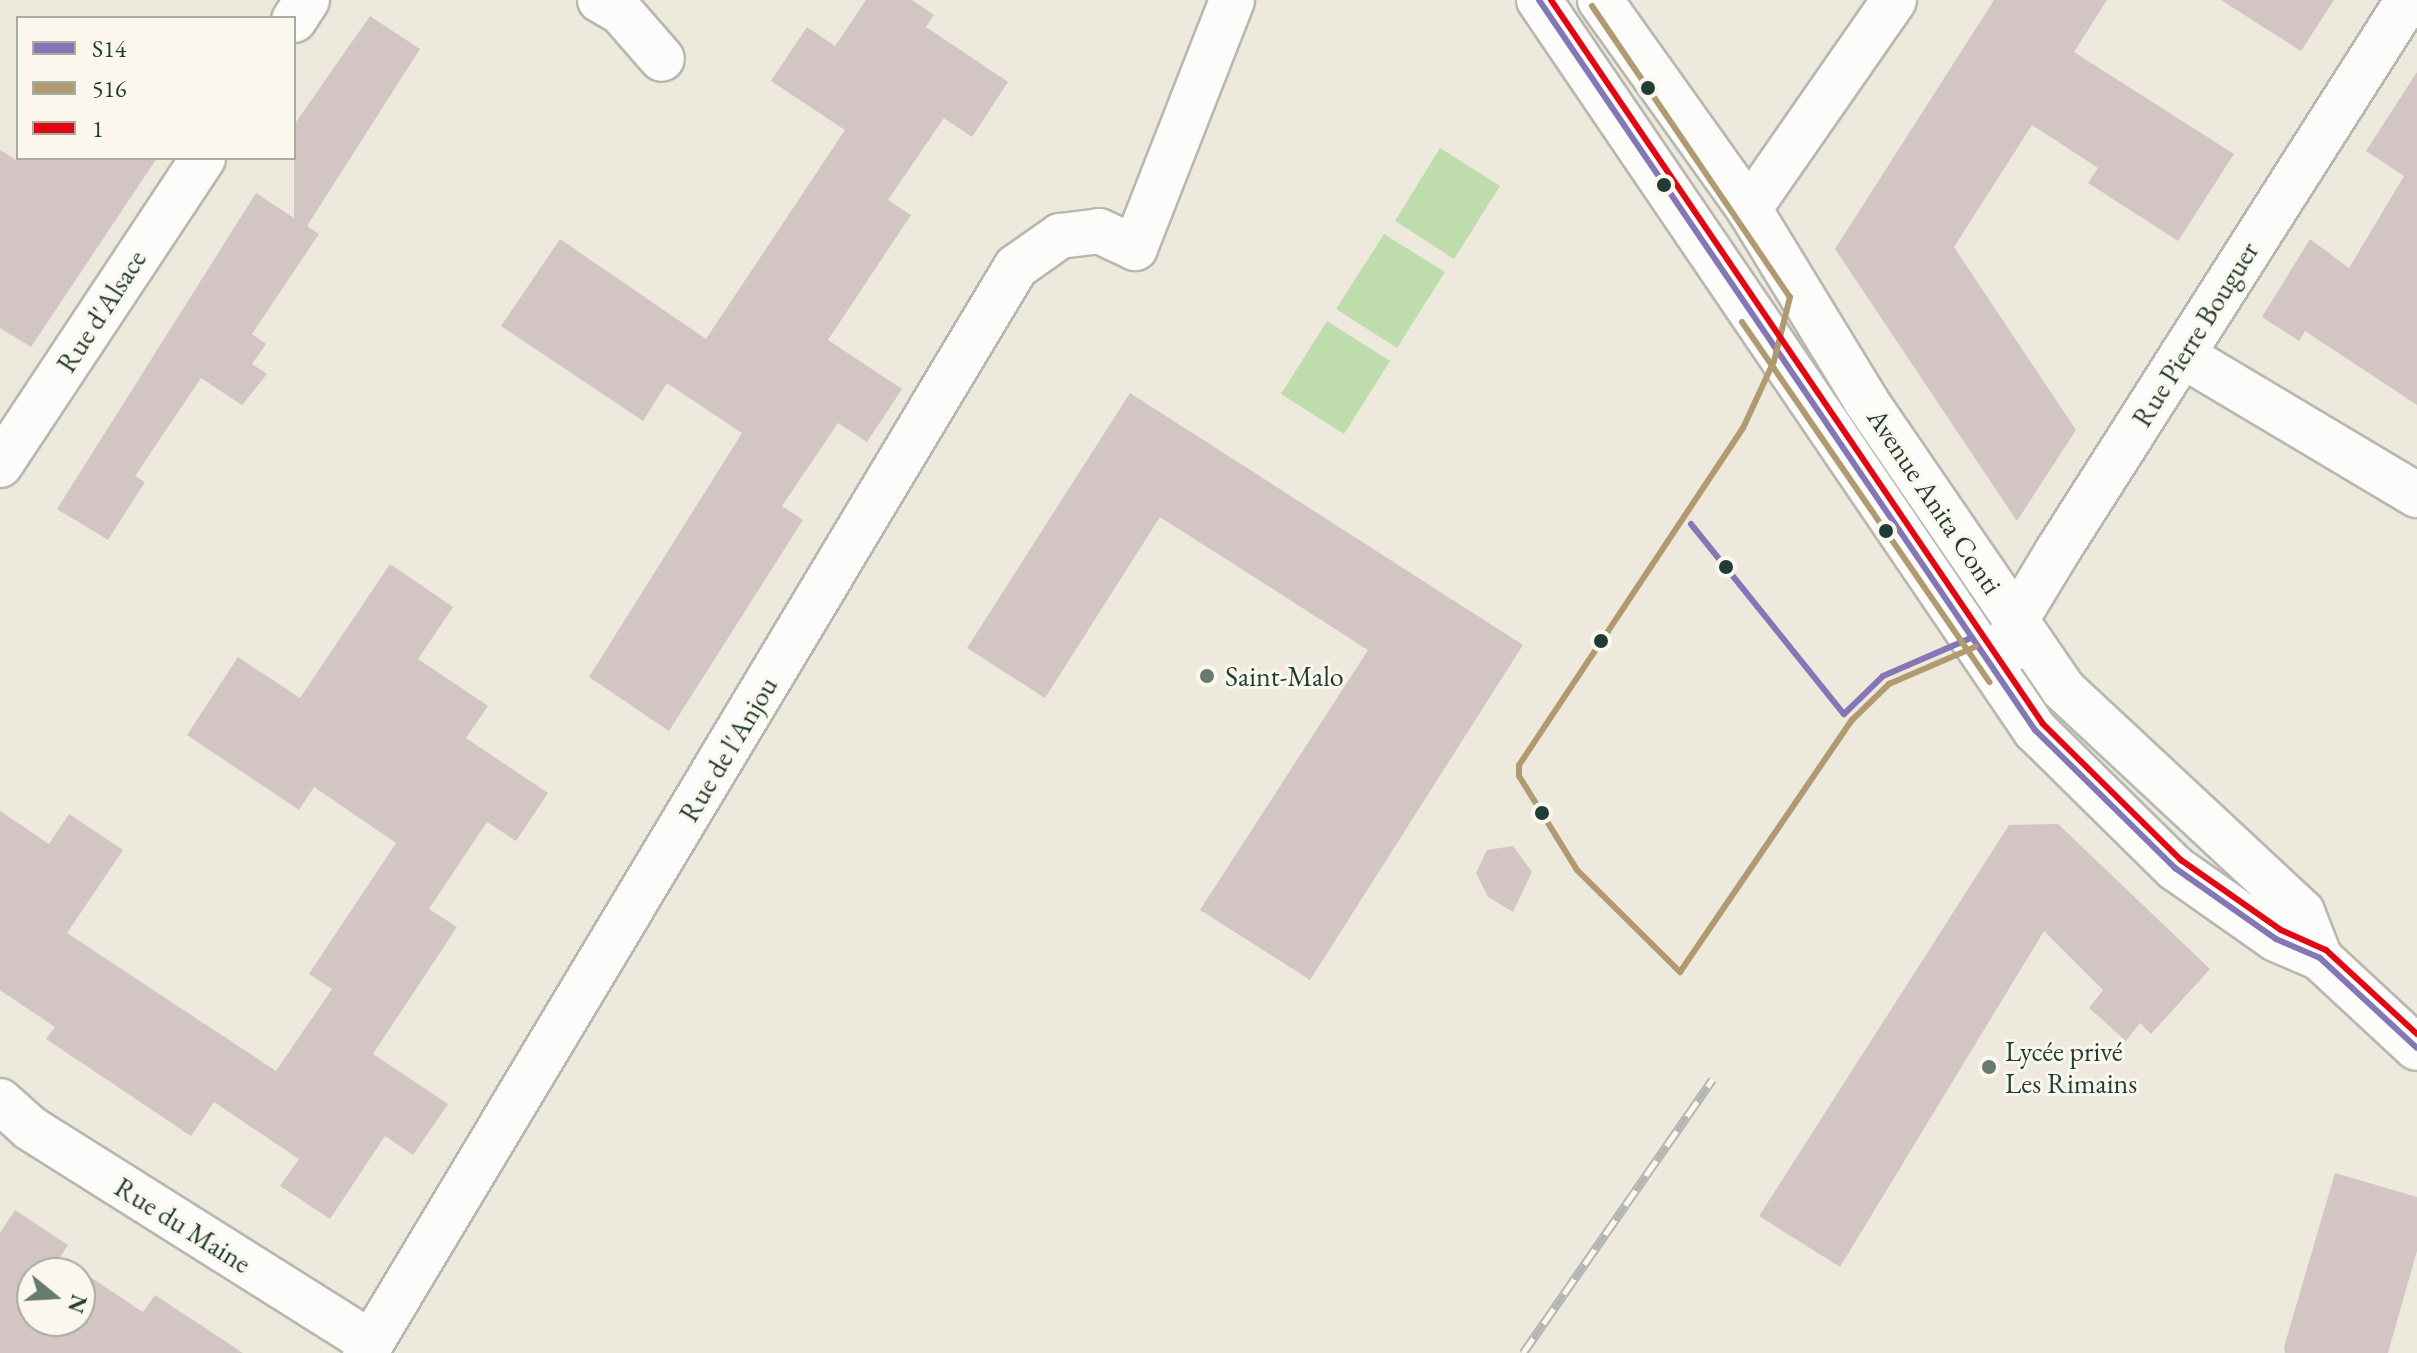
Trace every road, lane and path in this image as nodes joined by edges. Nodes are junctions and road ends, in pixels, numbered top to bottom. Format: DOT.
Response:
graph roads {
  1 [pos="307,0"];
  2 [pos="600,0"];
  3 [pos="1232,0"];
  4 [pos="1539,0"];
  5 [pos="1600,0"];
  6 [pos="1894,0"];
  7 [pos="2408,0"];
  8 [pos="296,17"];
  9 [pos="662,59"];
  10 [pos="202,160"];
  11 [pos="1749,209"];
  12 [pos="2182,355"];
  13 [pos="0,465"];
  14 [pos="2417,495"];
  15 [pos="2016,620"];
  16 [pos="1997,676"];
  17 [pos="2320,958"];
  18 [pos="2417,1048"];
  19 [pos="0,1101"];
  20 [pos="368,1348"];
  1 -- 8 [label="street"];
  2 -- 9 [label="street"];
  3 -- 20 [label="street, Rue de l'Anjou"];
  4 -- 16 [label="street, Avenue Anita Conti"];
  5 -- 11 [label="street, Avenue Anita Conti"];
  6 -- 11 [label="street"];
  7 -- 12 [label="street, Rue Pierre Bouguer"];
  10 -- 13 [label="street, Rue d'Alsace"];
  11 -- 15 [label="street, Avenue Anita Conti"];
  12 -- 14 [label="street"];
  12 -- 15 [label="street, Rue Pierre Bouguer"];
  15 -- 16 [label="street, Rue Pierre Bouguer"];
  15 -- 17 [label="street, Avenue Anita Conti"];
  16 -- 17 [label="street, Avenue Anita Conti"];
  17 -- 18 [label="street, Avenue Anita Conti"];
  19 -- 20 [label="street, Rue du Maine"];
}
